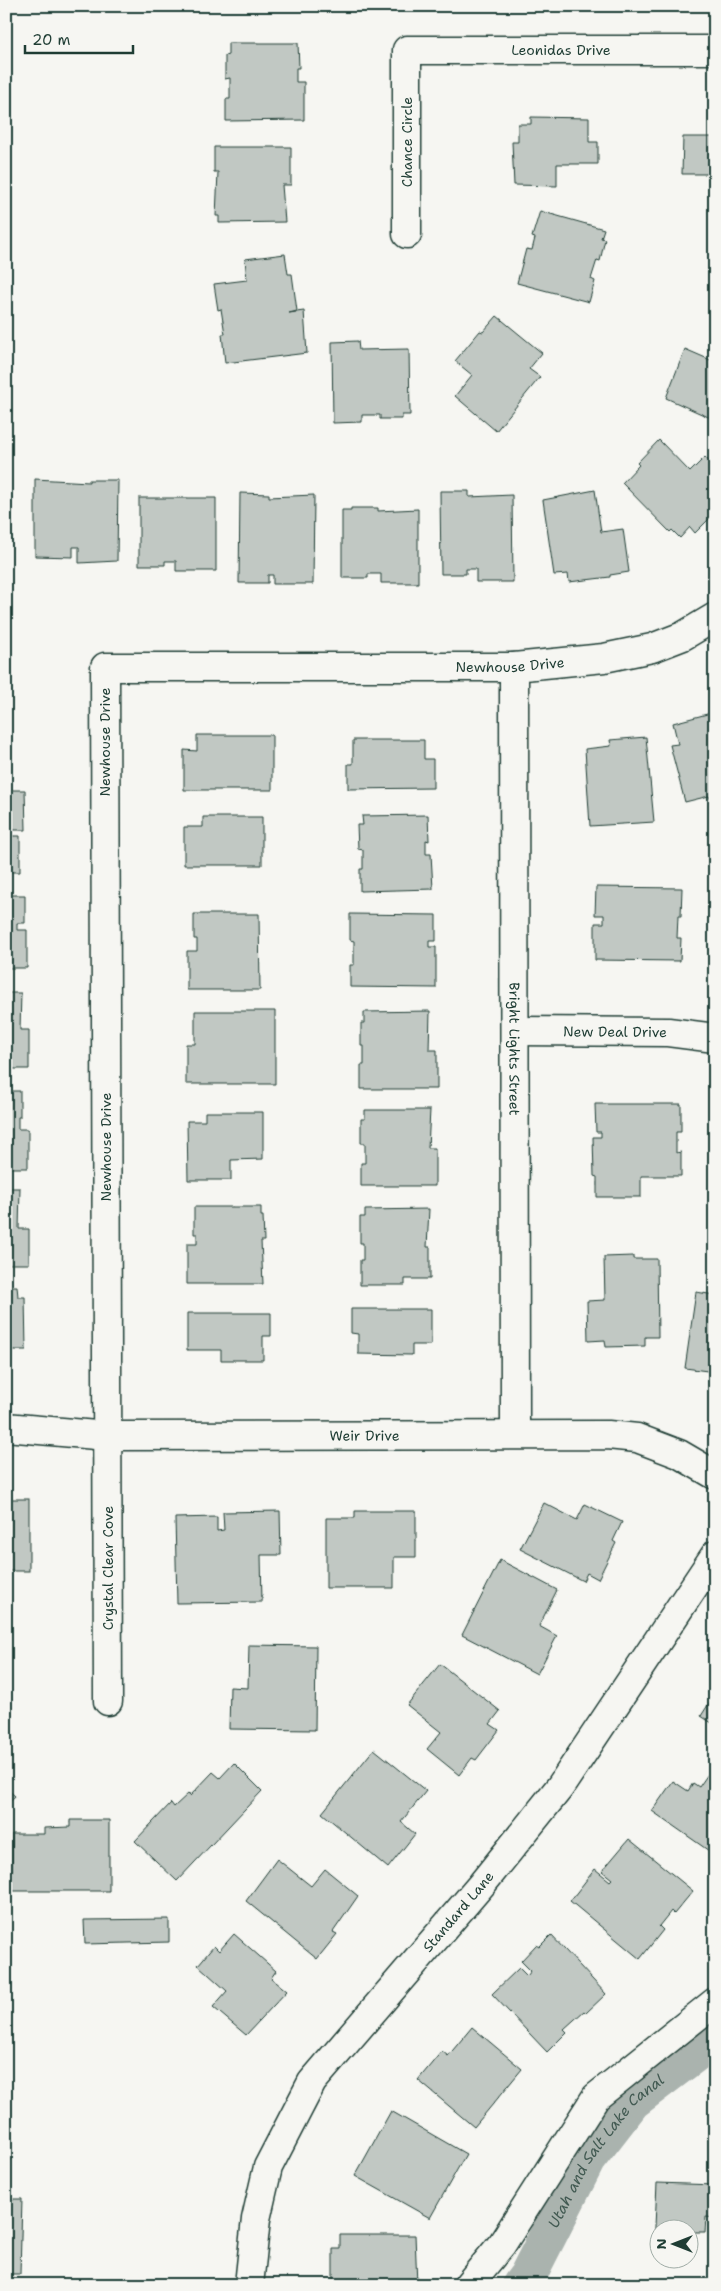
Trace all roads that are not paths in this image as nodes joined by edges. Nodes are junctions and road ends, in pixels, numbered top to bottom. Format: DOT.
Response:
graph roads {
  1 [pos="406,50"];
  2 [pos="715,50"];
  3 [pos="406,234"];
  4 [pos="715,617"];
  5 [pos="514,667"];
  6 [pos="515,1031"];
  7 [pos="715,1038"];
  8 [pos="6,1427"];
  9 [pos="515,1434"];
  10 [pos="107,1436"];
  11 [pos="715,1475"];
  12 [pos="715,1554"];
  13 [pos="108,1701"];
  14 [pos="715,2002"];
  15 [pos="249,2285"];
  16 [pos="468,2285"];
  1 -- 2 [label="street, Leonidas Drive"];
  1 -- 3 [label="street, Chance Circle"];
  4 -- 5 [label="street, Newhouse Drive"];
  5 -- 6 [label="street, Bright Lights Street"];
  5 -- 10 [label="street, Newhouse Drive"];
  6 -- 7 [label="street, New Deal Drive"];
  6 -- 9 [label="street, Bright Lights Street"];
  8 -- 10 [label="street, Weir Drive"];
  9 -- 10 [label="street, Weir Drive"];
  9 -- 11 [label="street, Weir Drive"];
  10 -- 13 [label="street, Crystal Clear Cove"];
  12 -- 15 [label="street, Standard Lane"];
  14 -- 16 [label="street"];
}
